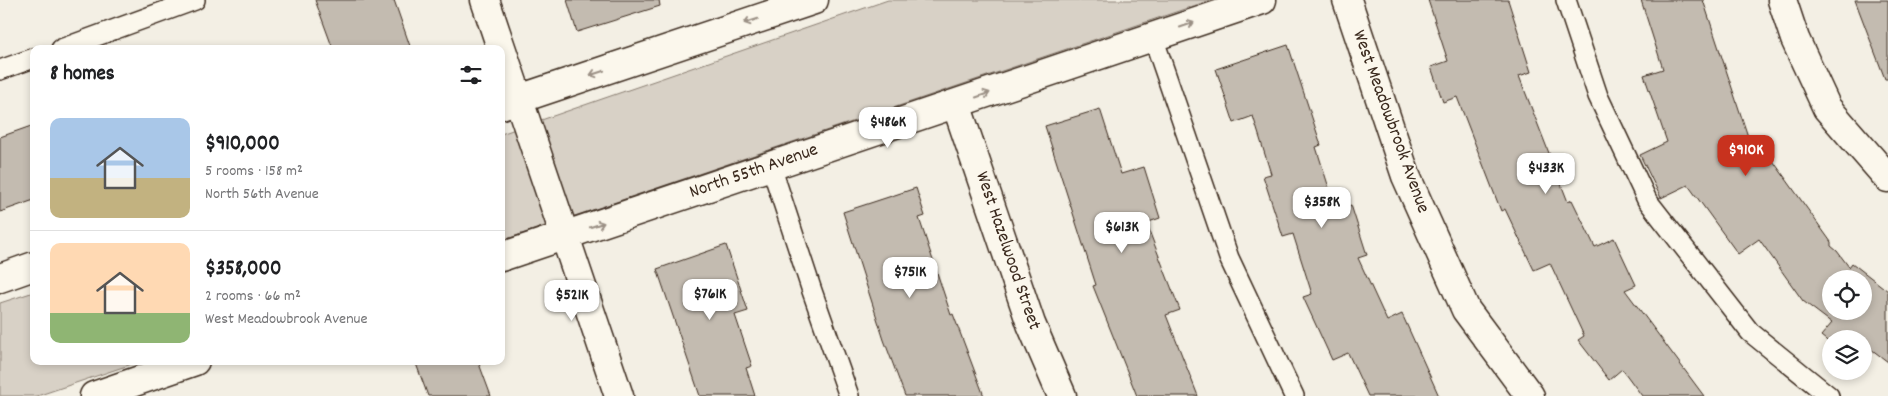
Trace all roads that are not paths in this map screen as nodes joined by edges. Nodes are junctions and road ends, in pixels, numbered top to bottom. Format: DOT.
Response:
graph roads {
  1 [pos="195,0"];
  2 [pos="485,0"];
  3 [pos="814,0"];
  4 [pos="1262,0"];
  5 [pos="1347,0"];
  6 [pos="1566,0"];
  7 [pos="1782,0"];
  8 [pos="1153,37"];
  9 [pos="71,45"];
  10 [pos="496,45"];
  11 [pos="30,59"];
  12 [pos="0,70"];
  13 [pos="505,82"];
  14 [pos="510,102"];
  15 [pos="956,104"];
  16 [pos="771,166"];
  17 [pos="1888,178"];
  18 [pos="565,235"];
  19 [pos="505,256"];
  20 [pos="30,267"];
  21 [pos="0,278"];
  22 [pos="183,365"];
  23 [pos="94,396"];
  24 [pos="619,396"];
  25 [pos="850,396"];
  26 [pos="1062,396"];
  27 [pos="1294,396"];
  28 [pos="1530,396"];
  29 [pos="1829,396"];
  1 -- 9 [label="lane"];
  2 -- 10 [label="street"];
  3 -- 14 [label="street, one-way"];
  8 -- 4 [label="street, North 55th Avenue, one-way"];
  5 -- 28 [label="street, West Meadowbrook Avenue"];
  6 -- 29 [label="lane"];
  7 -- 17 [label="street"];
  15 -- 8 [label="street, North 55th Avenue, one-way"];
  8 -- 27 [label="lane"];
  11 -- 12 [label="lane"];
  13 -- 14 [label="street"];
  14 -- 18 [label="street"];
  15 -- 16 [label="street, North 55th Avenue"];
  15 -- 26 [label="street, West Hazelwood Street"];
  18 -- 16 [label="street, North 55th Avenue, one-way"];
  16 -- 25 [label="lane"];
  18 -- 19 [label="street, North 55th Avenue"];
  18 -- 24 [label="street"];
  20 -- 21 [label="street"];
  22 -- 23 [label="street"];
}
